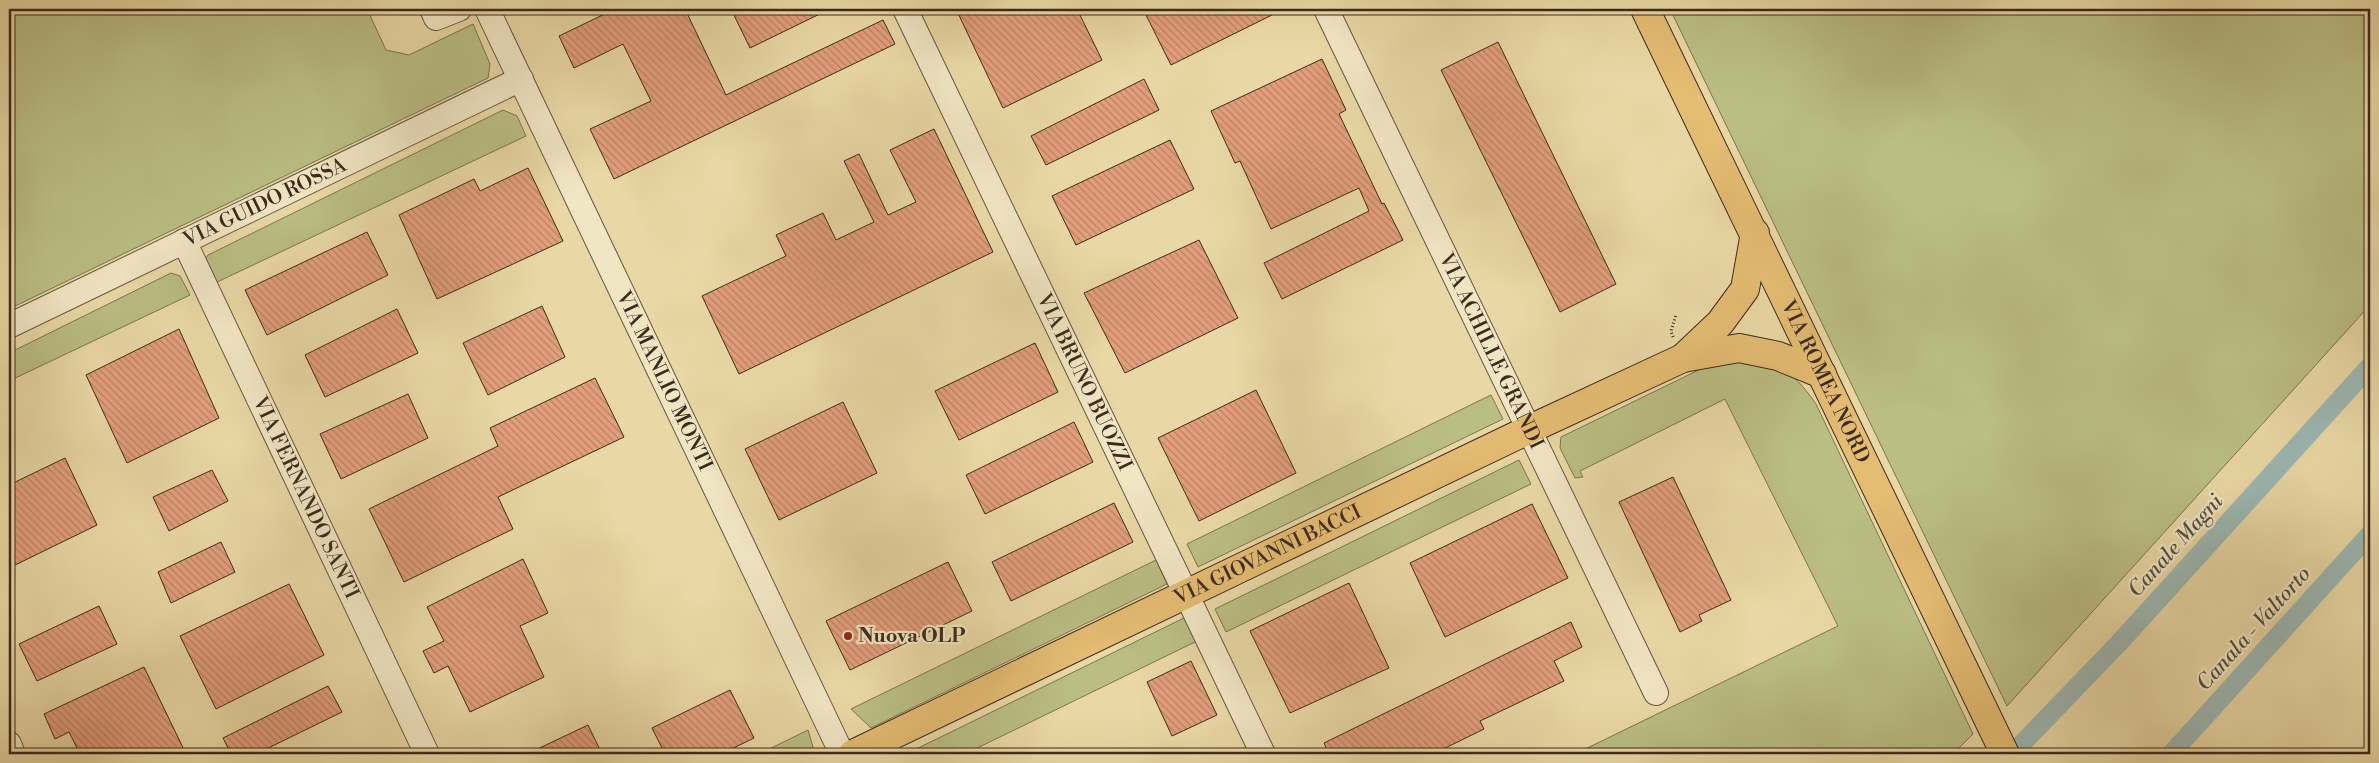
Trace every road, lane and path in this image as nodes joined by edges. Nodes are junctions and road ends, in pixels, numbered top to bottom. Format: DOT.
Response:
graph roads {
  1 [pos="432,9"];
  2 [pos="459,9"];
  3 [pos="487,9"];
  4 [pos="905,9"];
  5 [pos="1326,9"];
  6 [pos="1645,9"];
  7 [pos="521,79"];
  8 [pos="1755,233"];
  9 [pos="184,242"];
  10 [pos="9,326"];
  11 [pos="1683,358"];
  12 [pos="1822,374"];
  13 [pos="1528,430"];
  14 [pos="1186,594"];
  15 [pos="1656,693"];
  16 [pos="9,744"];
  17 [pos="14,754"];
  18 [pos="427,754"];
  19 [pos="842,754"];
  20 [pos="853,754"];
  21 [pos="1263,754"];
  22 [pos="2005,754"];
  1 -- 2 [label="street"];
  3 -- 7 [label="street, VIA MANLIO MONTI"];
  4 -- 14 [label="street, VIA BRUNO BUOZZI"];
  5 -- 13 [label="street, VIA ACHILLE GRANDI"];
  6 -- 8 [label="main road, VIA ROMEA NORD"];
  7 -- 9 [label="street, VIA GUIDO ROSSA"];
  7 -- 19 [label="street, VIA MANLIO MONTI"];
  8 -- 11 [label="main road, VIA GIOVANNI BACCI"];
  8 -- 12 [label="main road, VIA ROMEA NORD"];
  9 -- 10 [label="street, VIA GUIDO ROSSA"];
  9 -- 18 [label="street, VIA FERNANDO SANTI"];
  11 -- 12 [label="main road, VIA GIOVANNI BACCI"];
  11 -- 13 [label="main road, VIA GIOVANNI BACCI"];
  12 -- 22 [label="main road, VIA ROMEA NORD"];
  13 -- 14 [label="main road, VIA GIOVANNI BACCI"];
  13 -- 15 [label="street, VIA ACHILLE GRANDI"];
  14 -- 20 [label="main road, VIA GIOVANNI BACCI"];
  14 -- 21 [label="street, VIA BRUNO BUOZZI"];
  16 -- 17 [label="street"];
}
